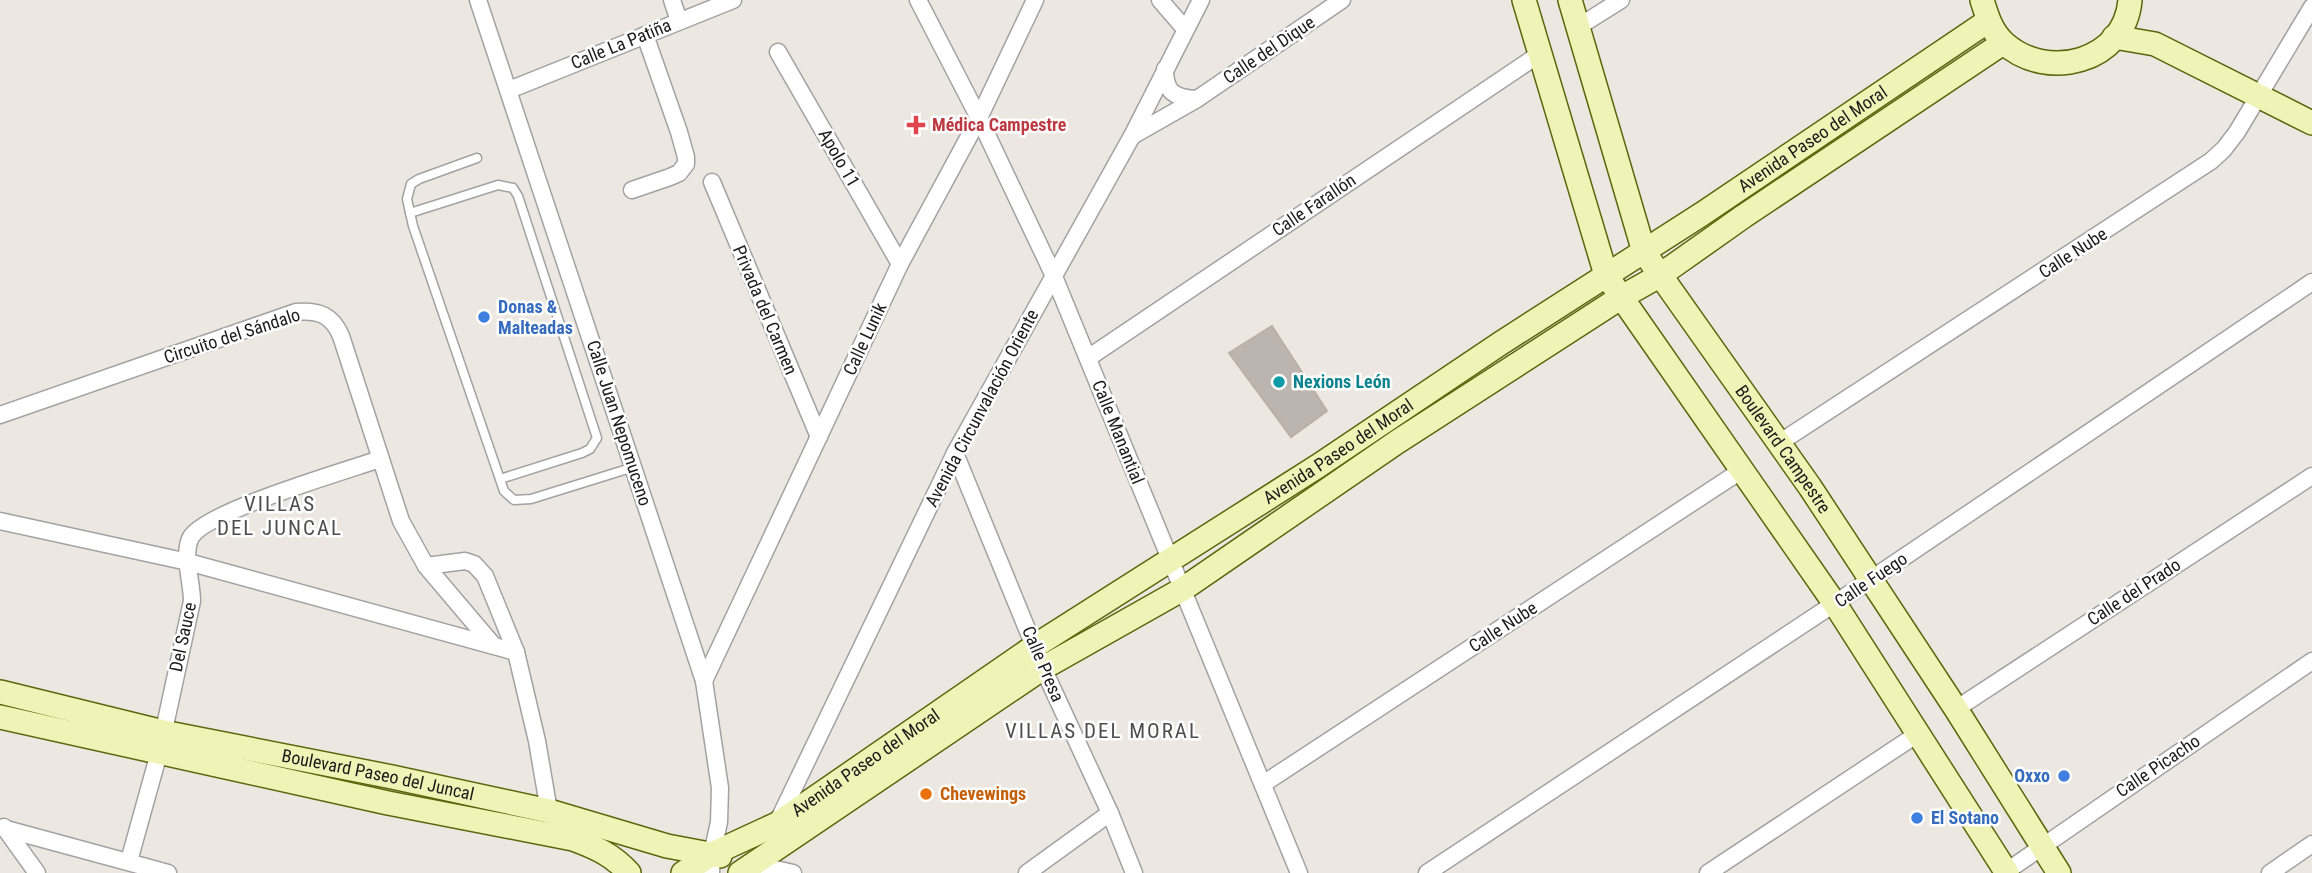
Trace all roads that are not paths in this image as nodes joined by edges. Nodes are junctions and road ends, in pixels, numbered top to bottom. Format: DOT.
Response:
graph roads {
  1 [pos="478,0"];
  2 [pos="672,0"];
  3 [pos="733,0"];
  4 [pos="918,0"];
  5 [pos="1035,0"];
  6 [pos="1160,0"];
  7 [pos="1201,0"];
  8 [pos="1342,0"];
  9 [pos="1524,0"];
  10 [pos="1570,0"];
  11 [pos="1621,0"];
  12 [pos="2129,3"];
  13 [pos="2312,7"];
  14 [pos="1985,11"];
  15 [pos="679,21"];
  16 [pos="1578,27"];
  17 [pos="1185,29"];
  18 [pos="645,35"];
  19 [pos="2114,37"];
  20 [pos="2003,43"];
  21 [pos="2155,44"];
  22 [pos="778,52"];
  23 [pos="1541,52"];
  24 [pos="1165,67"];
  25 [pos="509,90"];
  26 [pos="2258,95"];
  27 [pos="1197,99"];
  28 [pos="979,118"];
  29 [pos="2312,123"];
  30 [pos="1132,136"];
  31 [pos="477,158"];
  32 [pos="712,182"];
  33 [pos="632,190"];
  34 [pos="410,213"];
  35 [pos="1644,252"];
  36 [pos="900,264"];
  37 [pos="1054,274"];
  38 [pos="1606,275"];
  39 [pos="1659,276"];
  40 [pos="2312,282"];
  41 [pos="1620,298"];
  42 [pos="1088,358"];
  43 [pos="0,415"];
  44 [pos="819,437"];
  45 [pos="1779,443"];
  46 [pos="955,453"];
  47 [pos="380,459"];
  48 [pos="634,467"];
  49 [pos="1742,470"];
  50 [pos="2312,476"];
  51 [pos="500,479"];
  52 [pos="0,521"];
  53 [pos="188,562"];
  54 [pos="1170,562"];
  55 [pos="426,566"];
  56 [pos="1870,580"];
  57 [pos="1183,589"];
  58 [pos="1835,604"];
  59 [pos="493,645"];
  60 [pos="1035,646"];
  61 [pos="516,652"];
  62 [pos="2312,661"];
  63 [pos="1043,668"];
  64 [pos="704,681"];
  65 [pos="0,692"];
  66 [pos="1956,709"];
  67 [pos="0,717"];
  68 [pos="1919,733"];
  69 [pos="161,743"];
  70 [pos="392,777"];
  71 [pos="1263,784"];
  72 [pos="388,803"];
  73 [pos="549,811"];
  74 [pos="1111,813"];
  75 [pos="777,824"];
  76 [pos="3,825"];
  77 [pos="2042,845"];
  78 [pos="2312,845"];
  79 [pos="129,862"];
  80 [pos="711,864"];
  81 [pos="747,869"];
  82 [pos="37,873"];
  83 [pos="168,873"];
  84 [pos="629,873"];
  85 [pos="683,873"];
  86 [pos="793,873"];
  87 [pos="1027,873"];
  88 [pos="1134,873"];
  89 [pos="1299,873"];
  90 [pos="1427,873"];
  91 [pos="1708,873"];
  92 [pos="2006,873"];
  93 [pos="2059,873"];
  94 [pos="2270,873"];
  1 -- 25 [label="street, Calle Juan Nepomuceno"];
  2 -- 15 [label="street"];
  3 -- 15 [label="street, Calle La Patiña"];
  4 -- 28 [label="street, Calle Manantial"];
  5 -- 28 [label="street, Calle Lunik"];
  6 -- 17 [label="street"];
  7 -- 17 [label="street, Avenida Circunvalación Oriente"];
  8 -- 27 [label="street, Calle del Dique"];
  9 -- 23 [label="street"];
  10 -- 16 [label="street, Boulevard Campestre"];
  11 -- 16 [label="street"];
  12 -- 19 [label="street"];
  12 -- 21 [label="street"];
  13 -- 26 [label="street, Calle Nube"];
  14 -- 20 [label="street"];
  14 -- 35 [label="street, Avenida Paseo del Moral"];
  15 -- 18 [label="street, Calle La Patiña"];
  16 -- 35 [label="street, Boulevard Campestre"];
  17 -- 24 [label="street, Avenida Circunvalación Oriente"];
  18 -- 25 [label="street, Calle La Patiña"];
  18 -- 33 [label="street"];
  19 -- 20 [label="street"];
  19 -- 21 [label="street"];
  20 -- 39 [label="street, Avenida Paseo del Moral"];
  21 -- 26 [label="street"];
  22 -- 36 [label="street, Apolo 11"];
  23 -- 38 [label="street"];
  23 -- 42 [label="street, Calle Farallón"];
  24 -- 27 [label="street"];
  24 -- 30 [label="street, Avenida Circunvalación Oriente"];
  25 -- 48 [label="street, Calle Juan Nepomuceno"];
  26 -- 29 [label="street"];
  26 -- 45 [label="street, Calle Nube"];
  27 -- 30 [label="street, Calle del Dique"];
  28 -- 36 [label="street, Calle Lunik"];
  28 -- 37 [label="street, Calle Manantial"];
  30 -- 37 [label="street, Avenida Circunvalación Oriente"];
  31 -- 34 [label="lane"];
  32 -- 44 [label="street, Privada del Carmen"];
  34 -- 51 [label="lane"];
  34 -- 51 [label="lane"];
  35 -- 38 [label="street, Avenida Paseo del Moral"];
  35 -- 39 [label="street, Boulevard Campestre"];
  36 -- 44 [label="street, Calle Lunik"];
  37 -- 42 [label="street, Calle Manantial"];
  37 -- 46 [label="street, Avenida Circunvalación Oriente"];
  38 -- 41 [label="street"];
  38 -- 54 [label="street, Avenida Paseo del Moral"];
  39 -- 41 [label="street, Avenida Paseo del Moral"];
  39 -- 45 [label="street, Boulevard Campestre"];
  40 -- 56 [label="street, Calle Fuego"];
  41 -- 49 [label="street"];
  41 -- 57 [label="street, Avenida Paseo del Moral"];
  42 -- 54 [label="street, Calle Manantial"];
  43 -- 47 [label="street, Circuito del Sándalo"];
  44 -- 64 [label="street, Calle Lunik"];
  45 -- 56 [label="street, Boulevard Campestre"];
  46 -- 60 [label="street, Calle Presa"];
  46 -- 75 [label="street, Avenida Circunvalación Oriente"];
  47 -- 53 [label="street, Del Sauce"];
  47 -- 55 [label="street, Circuito del Sándalo"];
  48 -- 51 [label="lane"];
  48 -- 64 [label="street, Calle Juan Nepomuceno"];
  49 -- 58 [label="street"];
  49 -- 71 [label="street, Calle Nube"];
  50 -- 66 [label="street, Calle del Prado"];
  52 -- 53 [label="street"];
  53 -- 59 [label="street"];
  53 -- 69 [label="street, Del Sauce"];
  54 -- 57 [label="street, Calle Manantial"];
  54 -- 60 [label="street, Avenida Paseo del Moral"];
  55 -- 59 [label="street, Circuito del Sándalo"];
  55 -- 61 [label="street"];
  56 -- 58 [label="street, Calle Fuego"];
  56 -- 66 [label="street, Boulevard Campestre"];
  57 -- 63 [label="street, Avenida Paseo del Moral"];
  57 -- 71 [label="street, Calle Manantial"];
  58 -- 68 [label="street"];
  58 -- 90 [label="street, Calle Fuego"];
  59 -- 61 [label="street"];
  60 -- 63 [label="street, Calle Presa"];
  60 -- 75 [label="street, Avenida Paseo del Moral"];
  61 -- 73 [label="street"];
  62 -- 77 [label="street, Calle Picacho"];
  63 -- 74 [label="street, Calle Presa"];
  63 -- 81 [label="street, Avenida Paseo del Moral"];
  64 -- 80 [label="street, Calle Juan Nepomuceno"];
  65 -- 69 [label="street, Boulevard Paseo del Juncal"];
  66 -- 77 [label="street, Boulevard Campestre"];
  67 -- 69 [label="street, Boulevard Paseo del Juncal"];
  68 -- 91 [label="street"];
  68 -- 92 [label="street"];
  69 -- 70 [label="street, Boulevard Paseo del Juncal"];
  69 -- 72 [label="street, Boulevard Paseo del Juncal"];
  69 -- 79 [label="street, Del Sauce"];
  70 -- 72 [label="street"];
  70 -- 73 [label="street, Boulevard Paseo del Juncal"];
  71 -- 89 [label="street, Calle Manantial"];
  72 -- 84 [label="street, Boulevard Paseo del Juncal"];
  73 -- 80 [label="street, Boulevard Paseo del Juncal"];
  74 -- 87 [label="street"];
  74 -- 88 [label="street, Calle Presa"];
  75 -- 80 [label="street, Avenida Paseo del Moral"];
  76 -- 79 [label="street"];
  76 -- 82 [label="street"];
  77 -- 92 [label="street, Calle Picacho"];
  77 -- 93 [label="street, Boulevard Campestre"];
  78 -- 94 [label="street"];
  79 -- 83 [label="street"];
  80 -- 81 [label="street, Boulevard Paseo del Juncal"];
  80 -- 85 [label="street, Avenida Paseo del Moral"];
  81 -- 86 [label="street"];
}
